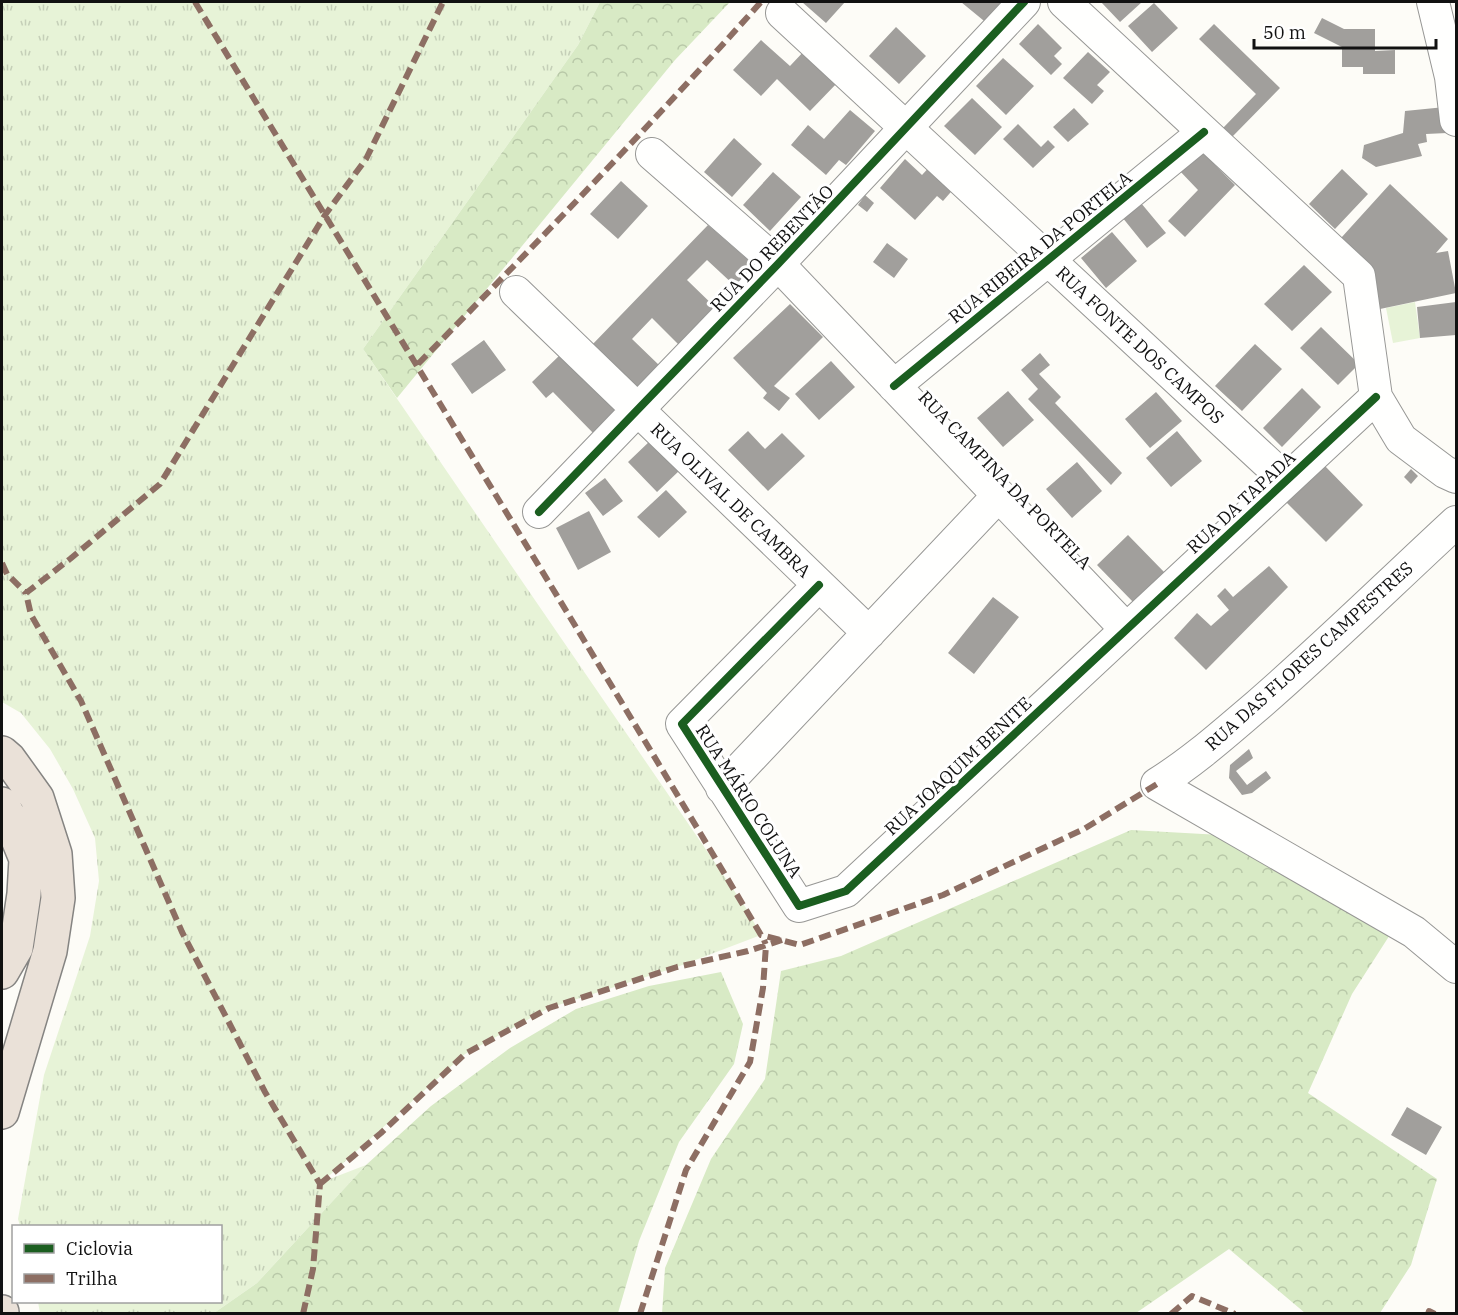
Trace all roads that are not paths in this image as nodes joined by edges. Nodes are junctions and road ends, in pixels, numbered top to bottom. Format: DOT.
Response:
graph roads {
  1 [pos="1024,2"];
  2 [pos="1064,2"];
  3 [pos="1433,2"];
  4 [pos="782,13"];
  5 [pos="1456,46"];
  6 [pos="1451,77"];
  7 [pos="1456,118"];
  8 [pos="906,128"];
  9 [pos="1204,132"];
  10 [pos="652,154"];
  11 [pos="1048,260"];
  12 [pos="778,264"];
  13 [pos="516,292"];
  14 [pos="894,386"];
  15 [pos="1376,397"];
  16 [pos="638,409"];
  17 [pos="1456,477"];
  18 [pos="1286,480"];
  19 [pos="999,495"];
  20 [pos="539,512"];
  21 [pos="1456,522"];
  22 [pos="819,585"];
  23 [pos="1126,629"];
  24 [pos="869,633"];
  25 [pos="2,753"];
  26 [pos="722,788"];
  27 [pos="2,804"];
  28 [pos="799,906"];
  29 [pos="1456,967"];
  30 [pos="2,972"];
  31 [pos="2,1112"];
  1 -- 8 [label="street, RUA DO REBENTÃO"];
  2 -- 9 [label="street"];
  3 -- 6 [label="street"];
  4 -- 8 [label="street, RUA FONTE DOS CAMPOS"];
  5 -- 6 [label="street"];
  6 -- 7 [label="street"];
  8 -- 11 [label="street, RUA FONTE DOS CAMPOS"];
  8 -- 12 [label="street, RUA DO REBENTÃO"];
  9 -- 11 [label="street, RUA RIBEIRA DA PORTELA"];
  9 -- 15 [label="street"];
  10 -- 12 [label="street, RUA CAMPINA DA PORTELA"];
  11 -- 14 [label="street, RUA RIBEIRA DA PORTELA"];
  11 -- 18 [label="street, RUA FONTE DOS CAMPOS"];
  12 -- 14 [label="street, RUA CAMPINA DA PORTELA"];
  12 -- 16 [label="street, RUA DO REBENTÃO"];
  13 -- 16 [label="street, RUA OLIVAL DE CAMBRA"];
  14 -- 19 [label="street, RUA CAMPINA DA PORTELA"];
  15 -- 17 [label="street"];
  15 -- 18 [label="street, RUA DA TAPADA"];
  16 -- 20 [label="street, RUA DO REBENTÃO"];
  16 -- 22 [label="street, RUA OLIVAL DE CAMBRA"];
  18 -- 23 [label="street, RUA DA TAPADA"];
  19 -- 23 [label="street, RUA CAMPINA DA PORTELA"];
  19 -- 24 [label="street"];
  21 -- 29 [label="street, RUA DAS FLORES CAMPESTRES"];
  22 -- 24 [label="street, RUA OLIVAL DE CAMBRA"];
  22 -- 26 [label="street, RUA MÁRIO COLUNA"];
  23 -- 28 [label="street, RUA JOAQUIM BENITE"];
  24 -- 26 [label="street"];
  25 -- 31 [label="highway"];
  26 -- 28 [label="street, RUA MÁRIO COLUNA"];
  27 -- 30 [label="highway"];
}
